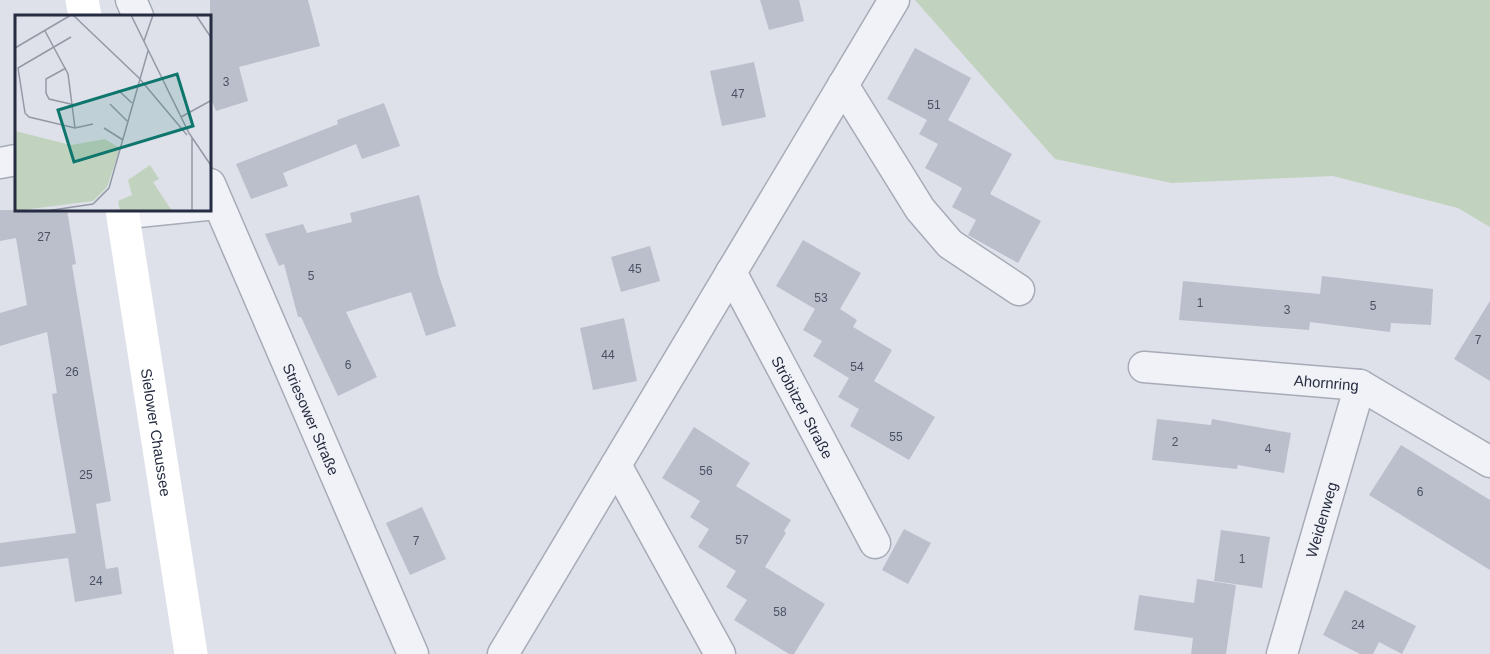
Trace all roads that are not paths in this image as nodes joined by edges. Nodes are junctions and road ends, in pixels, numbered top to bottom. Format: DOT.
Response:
graph roads {
  1 [pos="82,0"];
  2 [pos="131,0"];
  3 [pos="894,0"];
  4 [pos="85,15"];
  5 [pos="138,15"];
  6 [pos="843,85"];
  7 [pos="15,160"];
  8 [pos="0,163"];
  9 [pos="212,188"];
  10 [pos="222,211"];
  11 [pos="202,212"];
  12 [pos="212,212"];
  13 [pos="123,216"];
  14 [pos="731,272"];
  15 [pos="1019,290"];
  16 [pos="1144,367"];
  17 [pos="1360,385"];
  18 [pos="1490,462"];
  19 [pos="616,465"];
  20 [pos="875,543"];
  21 [pos="190,654"];
  22 [pos="413,654"];
  23 [pos="502,654"];
  24 [pos="720,654"];
  25 [pos="1282,654"];
  1 -- 4 [label="main road"];
  2 -- 5 [label="street"];
  3 -- 6 [label="street"];
  6 -- 14 [label="street"];
  6 -- 15 [label="street"];
  7 -- 8 [label="street"];
  9 -- 10 [label="street, Striesower Straße"];
  10 -- 12 [label="lane"];
  10 -- 22 [label="street, Striesower Straße"];
  11 -- 13 [label="lane"];
  13 -- 21 [label="main road, Sielower Chaussee"];
  14 -- 19 [label="street"];
  14 -- 20 [label="street, Ströbitzer Straße"];
  16 -- 17 [label="street, Ahornring"];
  17 -- 18 [label="street, Ahornring"];
  17 -- 25 [label="street, Weidenweg"];
  19 -- 23 [label="street"];
  19 -- 24 [label="street"];
}
